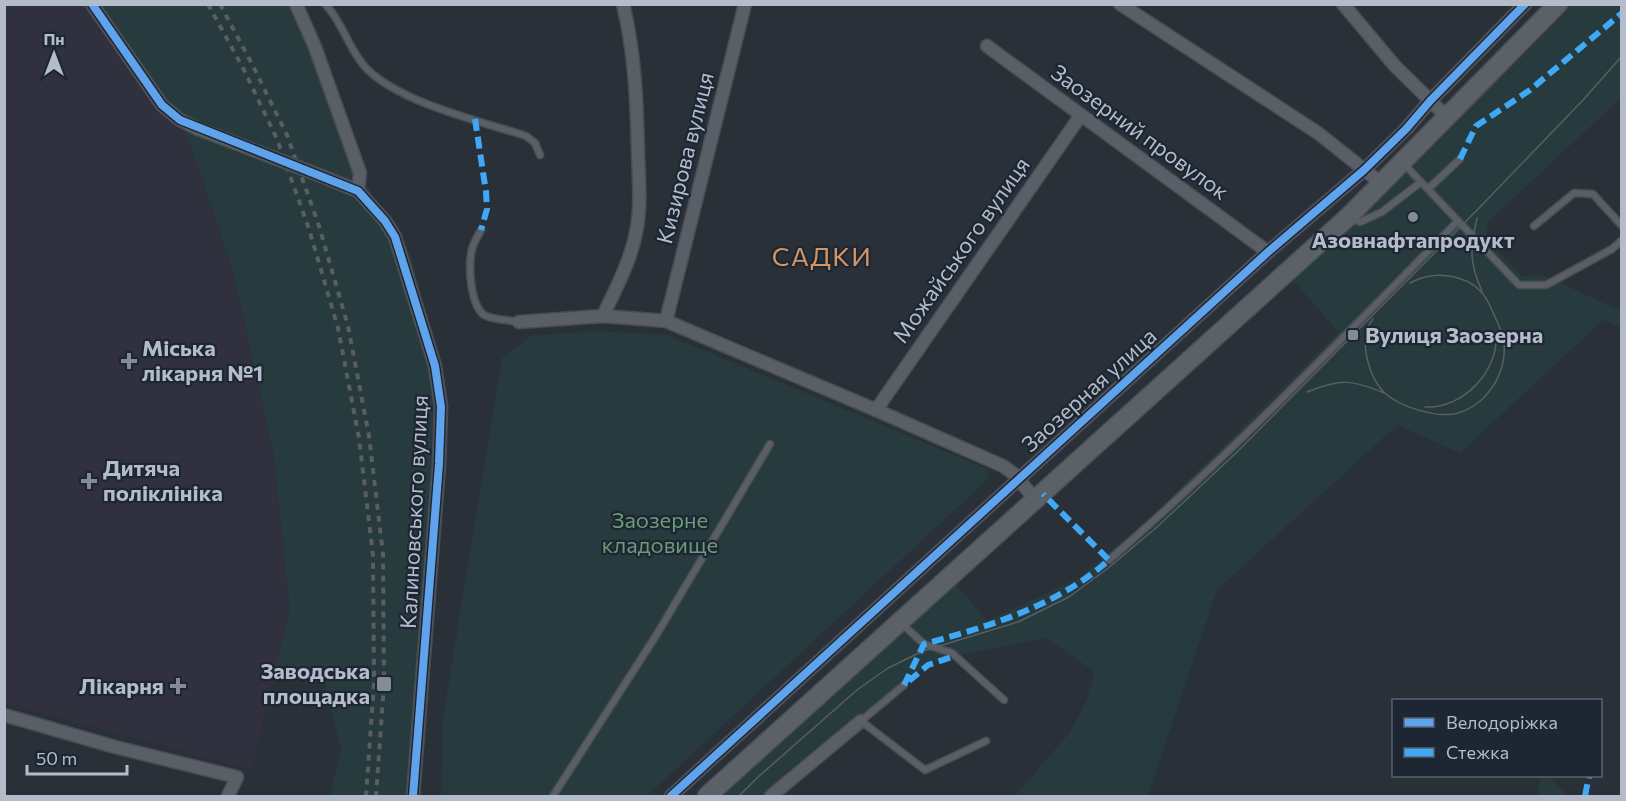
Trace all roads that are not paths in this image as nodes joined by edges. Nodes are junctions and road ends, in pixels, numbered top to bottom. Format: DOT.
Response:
graph roads {
  1 [pos="92,4"];
  2 [pos="296,4"];
  3 [pos="325,4"];
  4 [pos="623,4"];
  5 [pos="745,4"];
  6 [pos="1120,4"];
  7 [pos="1343,4"];
  8 [pos="1525,4"];
  9 [pos="1558,4"];
  10 [pos="987,46"];
  11 [pos="1430,101"];
  12 [pos="1081,115"];
  13 [pos="1447,117"];
  14 [pos="540,155"];
  15 [pos="1460,159"];
  16 [pos="1402,162"];
  17 [pos="1364,170"];
  18 [pos="1421,182"];
  19 [pos="1381,183"];
  20 [pos="1428,189"];
  21 [pos="358,191"];
  22 [pos="1347,217"];
  23 [pos="1458,221"];
  24 [pos="1534,226"];
  25 [pos="1622,226"];
  26 [pos="481,230"];
  27 [pos="1622,240"];
  28 [pos="1268,252"];
  29 [pos="603,316"];
  30 [pos="666,321"];
  31 [pos="519,322"];
  32 [pos="876,410"];
  33 [pos="770,444"];
  34 [pos="1018,479"];
  35 [pos="1036,500"];
  36 [pos="1109,560"];
  37 [pos="901,623"];
  38 [pos="904,685"];
  39 [pos="1004,700"];
  40 [pos="4,715"];
  41 [pos="861,721"];
  42 [pos="986,741"];
  43 [pos="228,796"];
  44 [pos="413,796"];
  45 [pos="553,796"];
  46 [pos="671,796"];
  47 [pos="707,796"];
  48 [pos="771,796"];
  1 -- 21 [label="street, Калиновського вулиця, bridge"];
  2 -- 21 [label="street"];
  3 -- 14 [label="lane"];
  4 -- 29 [label="street"];
  5 -- 30 [label="street, Кизирова вулиця"];
  6 -- 17 [label="street"];
  7 -- 11 [label="street"];
  8 -- 11 [label="street, Заозерная улица"];
  9 -- 13 [label="main road"];
  10 -- 12 [label="street, Заозерний провулок"];
  11 -- 13 [label="street"];
  11 -- 17 [label="street, Заозерная улица"];
  12 -- 28 [label="street, Заозерний провулок"];
  12 -- 32 [label="street, Можайського вулиця"];
  13 -- 16 [label="main road"];
  15 -- 20 [label="lane"];
  16 -- 18 [label="lane"];
  16 -- 19 [label="main road"];
  17 -- 19 [label="street"];
  17 -- 28 [label="street, Заозерная улица"];
  18 -- 20 [label="lane"];
  18 -- 22 [label="lane"];
  19 -- 22 [label="main road"];
  20 -- 23 [label="lane"];
  21 -- 44 [label="street, Калиновського вулиця"];
  22 -- 35 [label="main road"];
  23 -- 27 [label="lane"];
  23 -- 36 [label="lane"];
  24 -- 25 [label="lane"];
  26 -- 31 [label="lane"];
  28 -- 34 [label="street, Заозерная улица"];
  29 -- 30 [label="street"];
  29 -- 31 [label="street"];
  30 -- 32 [label="street"];
  32 -- 34 [label="street"];
  33 -- 45 [label="lane"];
  34 -- 35 [label="street"];
  34 -- 46 [label="street, Заозерная улица"];
  35 -- 37 [label="main road"];
  37 -- 39 [label="lane"];
  37 -- 47 [label="main road"];
  38 -- 41 [label="lane"];
  40 -- 43 [label="street"];
  41 -- 42 [label="lane"];
  41 -- 48 [label="street"];
}
